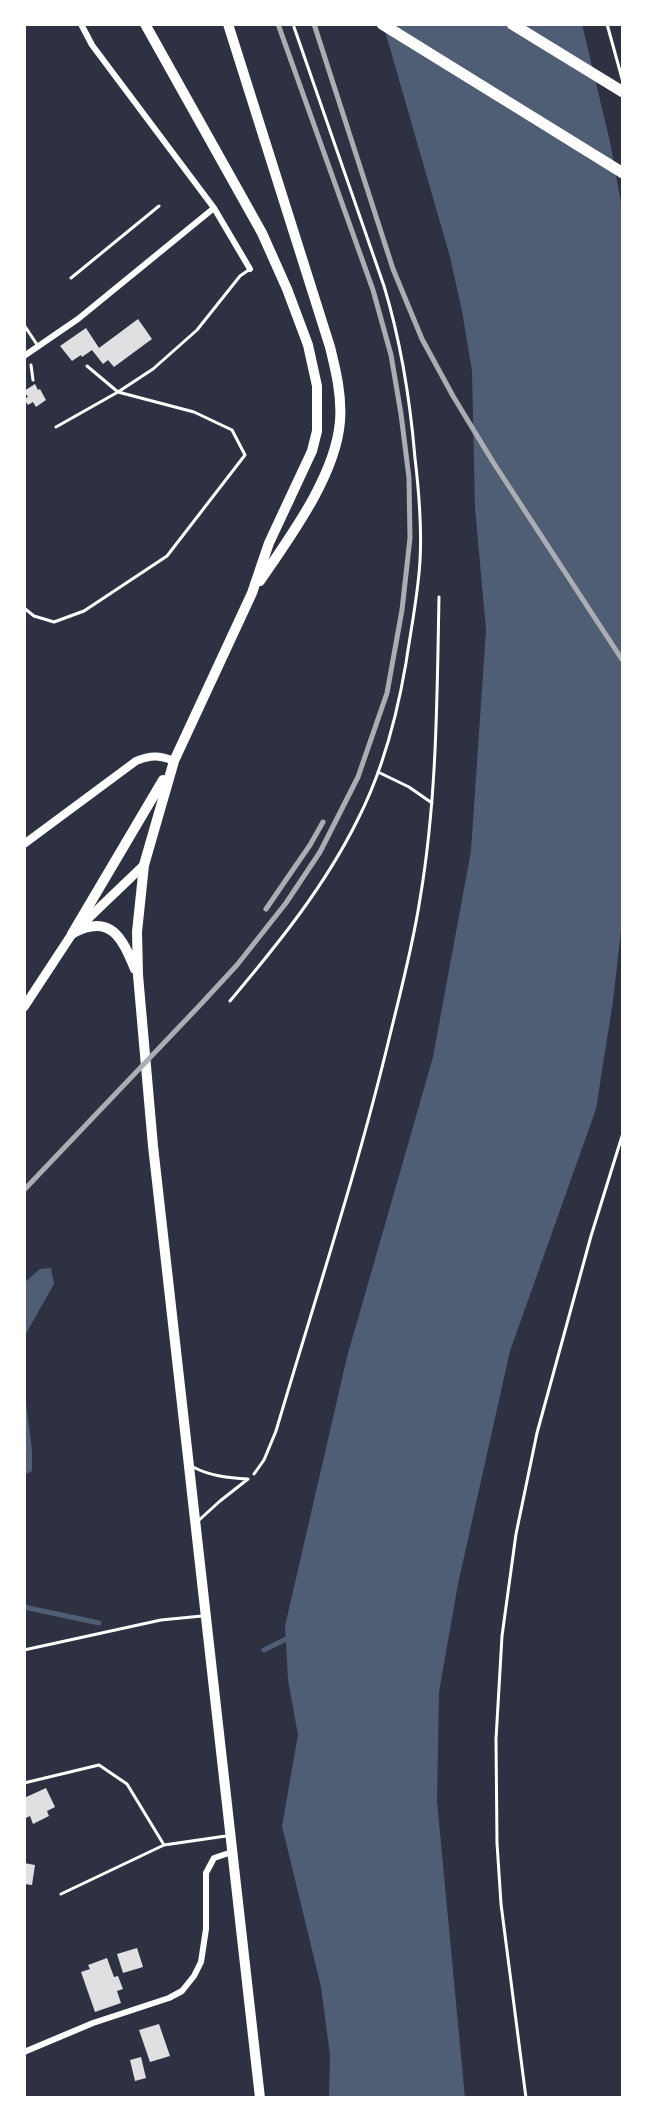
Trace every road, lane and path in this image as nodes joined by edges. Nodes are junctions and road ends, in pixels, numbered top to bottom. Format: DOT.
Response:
graph roads {
  1 [pos="81,24"];
  2 [pos="145,24"];
  3 [pos="228,24"];
  4 [pos="382,24"];
  5 [pos="512,24"];
  6 [pos="607,24"];
  7 [pos="294,27"];
  8 [pos="623,82"];
  9 [pos="623,92"];
  10 [pos="623,173"];
  11 [pos="159,206"];
  12 [pos="214,208"];
  13 [pos="250,269"];
  14 [pos="71,278"];
  15 [pos="24,325"];
  16 [pos="38,346"];
  17 [pos="24,355"];
  18 [pos="87,366"];
  19 [pos="33,380"];
  20 [pos="118,392"];
  21 [pos="56,427"];
  22 [pos="252,593"];
  23 [pos="439,597"];
  24 [pos="24,608"];
  25 [pos="174,761"];
  26 [pos="378,772"];
  27 [pos="432,803"];
  28 [pos="24,844"];
  29 [pos="144,865"];
  30 [pos="72,934"];
  31 [pos="138,975"];
  32 [pos="230,1001"];
  33 [pos="24,1007"];
  34 [pos="623,1133"];
  35 [pos="189,1464"];
  36 [pos="248,1479"];
  37 [pos="196,1524"];
  38 [pos="206,1616"];
  39 [pos="24,1650"];
  40 [pos="24,1783"];
  41 [pos="230,1835"];
  42 [pos="164,1845"];
  43 [pos="232,1852"];
  44 [pos="61,1894"];
  45 [pos="24,2052"];
  46 [pos="260,2098"];
  47 [pos="526,2098"];
  1 -- 12 [label="street"];
  2 -- 22 [label="main road"];
  3 -- 22 [label="main road"];
  4 -- 10 [label="highway"];
  5 -- 9 [label="highway"];
  6 -- 8 [label="lane"];
  7 -- 26 [label="path"];
  11 -- 14 [label="lane"];
  12 -- 13 [label="street"];
  12 -- 16 [label="street"];
  13 -- 20 [label="lane"];
  15 -- 16 [label="lane"];
  16 -- 17 [label="street"];
  17 -- 19 [label="path"];
  18 -- 20 [label="lane"];
  20 -- 21 [label="lane"];
  20 -- 24 [label="lane"];
  22 -- 25 [label="main road"];
  23 -- 27 [label="path"];
  25 -- 28 [label="street"];
  25 -- 29 [label="main road"];
  25 -- 30 [label="main road"];
  26 -- 27 [label="path"];
  26 -- 32 [label="path"];
  27 -- 36 [label="path"];
  29 -- 30 [label="main road"];
  29 -- 31 [label="main road"];
  30 -- 31 [label="main road"];
  30 -- 33 [label="main road"];
  31 -- 35 [label="main road"];
  34 -- 47 [label="lane"];
  35 -- 36 [label="lane"];
  35 -- 37 [label="main road"];
  36 -- 37 [label="lane"];
  37 -- 38 [label="main road"];
  38 -- 39 [label="lane"];
  38 -- 41 [label="main road"];
  40 -- 42 [label="lane"];
  41 -- 42 [label="lane"];
  41 -- 43 [label="main road"];
  42 -- 44 [label="lane"];
  43 -- 45 [label="street"];
  43 -- 46 [label="main road"];
}
